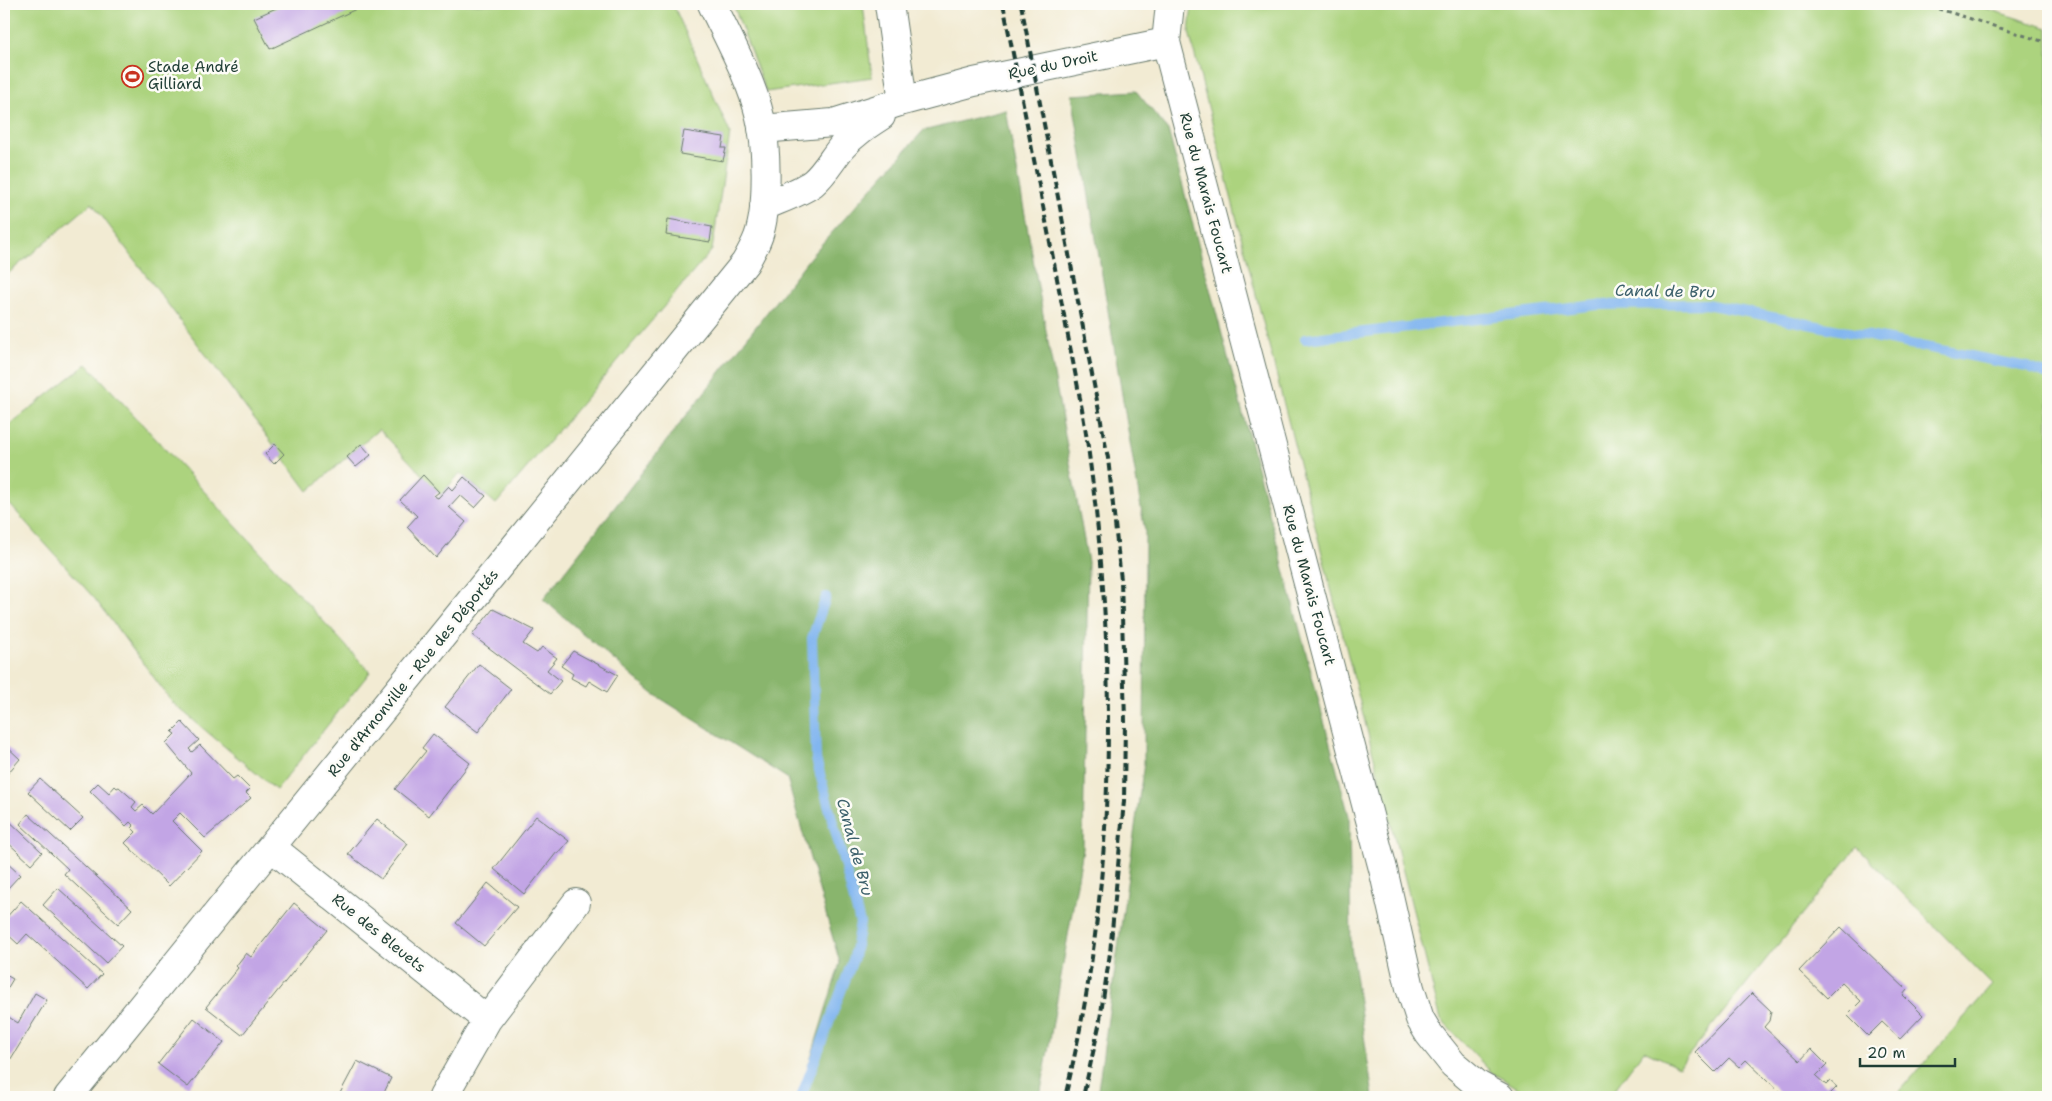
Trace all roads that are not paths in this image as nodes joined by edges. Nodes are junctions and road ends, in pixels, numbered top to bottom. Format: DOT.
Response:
graph roads {
  1 [pos="712,4"];
  2 [pos="889,4"];
  3 [pos="1170,4"];
  4 [pos="1166,42"];
  5 [pos="903,101"];
  6 [pos="762,129"];
  7 [pos="764,206"];
  8 [pos="271,847"];
  9 [pos="576,903"];
  10 [pos="486,1020"];
  11 [pos="68,1097"];
  12 [pos="443,1097"];
  13 [pos="1500,1097"];
  1 -- 6 [label="street, Rue d'Arnonville - Rue des Déportés"];
  2 -- 5 [label="street"];
  3 -- 4 [label="street"];
  4 -- 5 [label="street, Rue du Droit"];
  4 -- 13 [label="street, Rue du Marais Foucart"];
  5 -- 6 [label="street, Rue du Droit"];
  5 -- 7 [label="street, Rue du Droit"];
  6 -- 7 [label="street, Rue d'Arnonville - Rue des Déportés"];
  7 -- 8 [label="street, Rue d'Arnonville - Rue des Déportés"];
  8 -- 10 [label="street, Rue des Bleuets"];
  8 -- 11 [label="street, Rue d'Arnonville - Rue des Déportés"];
  9 -- 10 [label="street"];
  10 -- 12 [label="street"];
}
